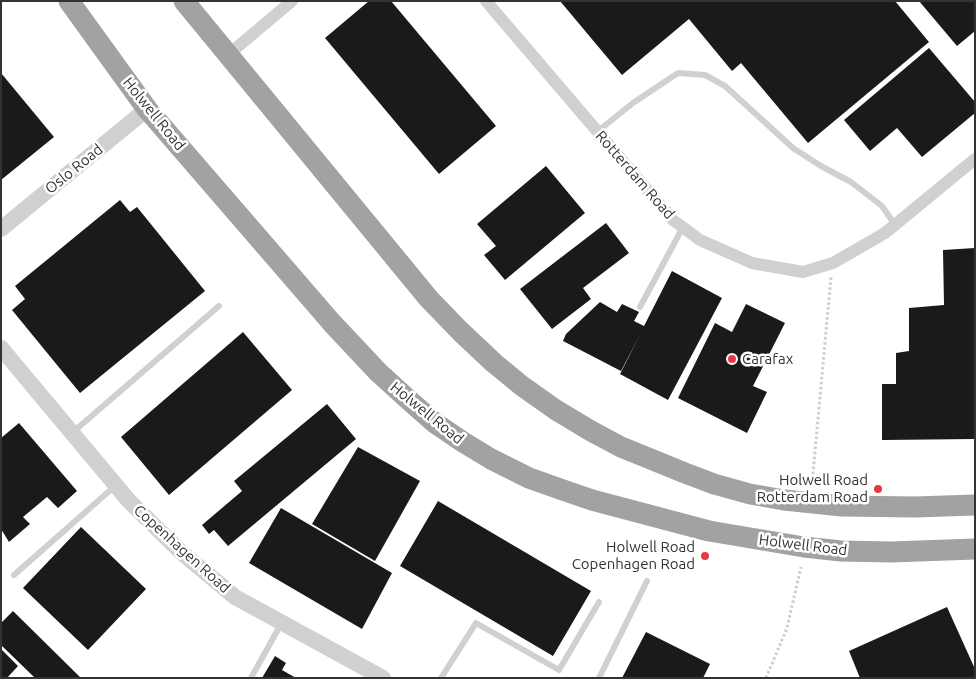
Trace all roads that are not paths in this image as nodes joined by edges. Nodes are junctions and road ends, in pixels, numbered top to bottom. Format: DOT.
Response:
graph roads {
  1 [pos="69,1"];
  2 [pos="184,1"];
  3 [pos="292,1"];
  4 [pos="486,1"];
  5 [pos="228,54"];
  6 [pos="147,109"];
  7 [pos="598,132"];
  8 [pos="975,159"];
  9 [pos="895,225"];
  10 [pos="683,228"];
  11 [pos="1,229"];
  12 [pos="219,306"];
  13 [pos="640,307"];
  14 [pos="1,348"];
  15 [pos="72,432"];
  16 [pos="116,485"];
  17 [pos="975,505"];
  18 [pos="975,549"];
  19 [pos="14,575"];
  20 [pos="647,581"];
  21 [pos="599,602"];
  22 [pos="282,622"];
  23 [pos="251,678"];
  24 [pos="383,678"];
  25 [pos="441,678"];
  26 [pos="599,678"];
  1 -- 6 [label="highway, Holwell Road"];
  2 -- 5 [label="highway"];
  3 -- 5 [label="street"];
  4 -- 7 [label="street, Rotterdam Road"];
  5 -- 17 [label="highway"];
  6 -- 11 [label="street, Oslo Road"];
  6 -- 18 [label="highway, Holwell Road"];
  7 -- 9 [label="lane"];
  7 -- 10 [label="street, Rotterdam Road"];
  8 -- 9 [label="street, Rotterdam Road"];
  9 -- 10 [label="street, Rotterdam Road"];
  10 -- 13 [label="lane"];
  12 -- 15 [label="lane"];
  14 -- 15 [label="street, Copenhagen Road"];
  15 -- 16 [label="street, Copenhagen Road"];
  16 -- 19 [label="lane"];
  16 -- 22 [label="street, Copenhagen Road"];
  20 -- 26 [label="lane"];
  21 -- 25 [label="lane"];
  22 -- 23 [label="lane"];
  22 -- 24 [label="street, Copenhagen Road"];
}
